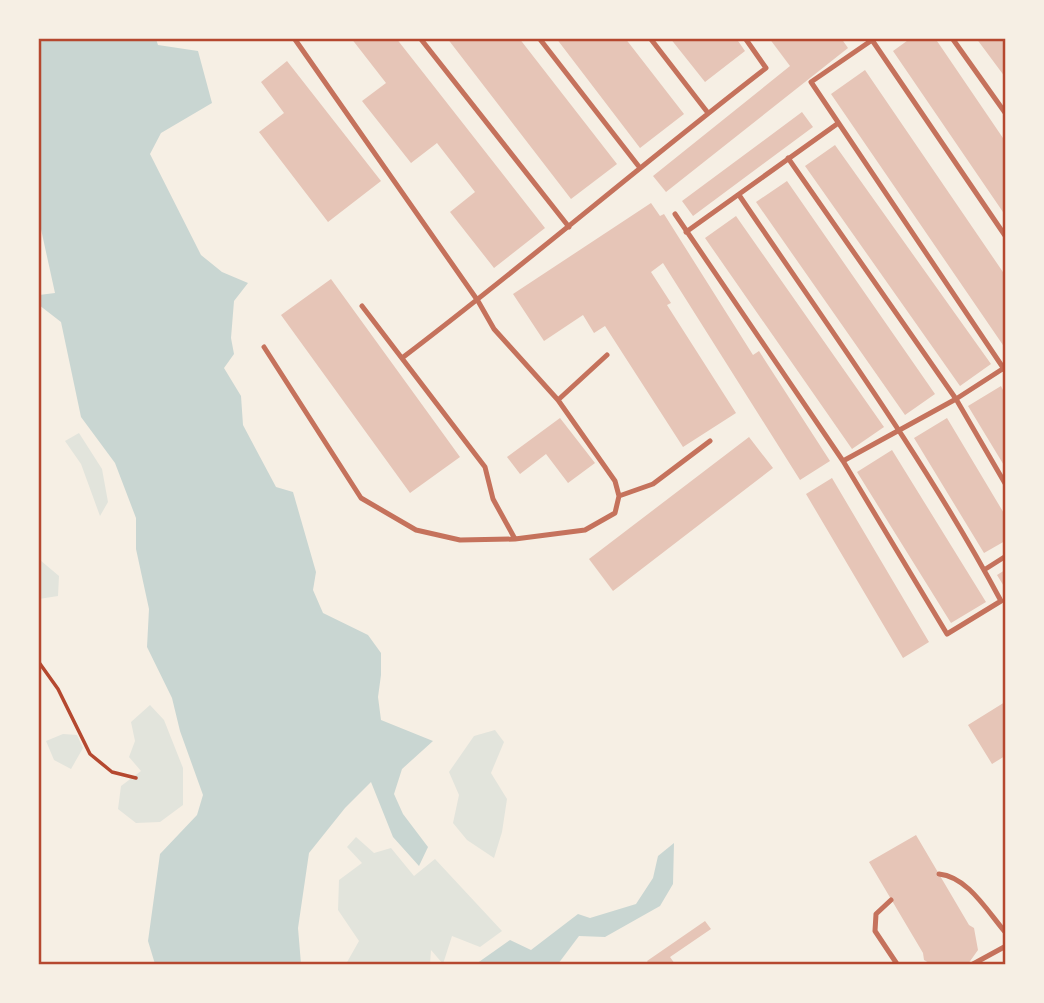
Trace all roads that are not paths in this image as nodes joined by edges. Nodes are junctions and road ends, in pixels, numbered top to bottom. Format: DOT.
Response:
graph roads {
  1 [pos="294,38"];
  2 [pos="421,38"];
  3 [pos="539,38"];
  4 [pos="650,38"];
  5 [pos="744,38"];
  6 [pos="952,38"];
  7 [pos="873,39"];
  8 [pos="708,113"];
  9 [pos="1006,114"];
  10 [pos="837,124"];
  11 [pos="788,158"];
  12 [pos="640,168"];
  13 [pos="739,195"];
  14 [pos="675,214"];
  15 [pos="569,227"];
  16 [pos="687,232"];
  17 [pos="1006,237"];
  18 [pos="478,301"];
  19 [pos="362,306"];
  20 [pos="264,347"];
  21 [pos="607,355"];
  22 [pos="402,358"];
  23 [pos="1005,369"];
  24 [pos="956,398"];
  25 [pos="558,400"];
  26 [pos="897,429"];
  27 [pos="710,441"];
  28 [pos="843,461"];
  29 [pos="1006,485"];
  30 [pos="619,496"];
  31 [pos="515,539"];
  32 [pos="1006,556"];
  33 [pos="984,570"];
  34 [pos="939,874"];
  35 [pos="891,900"];
  36 [pos="1006,933"];
  37 [pos="1006,946"];
  38 [pos="897,964"];
  39 [pos="973,964"];
  1 -- 18 [label="lane"];
  2 -- 15 [label="lane"];
  3 -- 12 [label="lane"];
  4 -- 8 [label="lane"];
  5 -- 8 [label="lane"];
  6 -- 9 [label="lane"];
  7 -- 10 [label="lane"];
  7 -- 17 [label="lane"];
  8 -- 12 [label="lane"];
  10 -- 11 [label="lane"];
  10 -- 23 [label="lane"];
  11 -- 13 [label="lane"];
  11 -- 24 [label="lane"];
  12 -- 15 [label="lane"];
  13 -- 16 [label="lane"];
  13 -- 26 [label="lane"];
  14 -- 16 [label="lane"];
  15 -- 18 [label="lane"];
  16 -- 28 [label="lane"];
  18 -- 22 [label="lane"];
  18 -- 25 [label="lane"];
  19 -- 22 [label="lane"];
  20 -- 31 [label="lane"];
  21 -- 25 [label="lane"];
  22 -- 31 [label="lane"];
  23 -- 24 [label="lane"];
  24 -- 26 [label="lane"];
  24 -- 29 [label="lane"];
  25 -- 30 [label="lane"];
  26 -- 28 [label="lane"];
  26 -- 33 [label="lane"];
  27 -- 30 [label="lane"];
  28 -- 33 [label="lane"];
  30 -- 31 [label="lane"];
  32 -- 33 [label="lane"];
  34 -- 36 [label="lane"];
  35 -- 38 [label="lane"];
  37 -- 39 [label="lane"];
}
